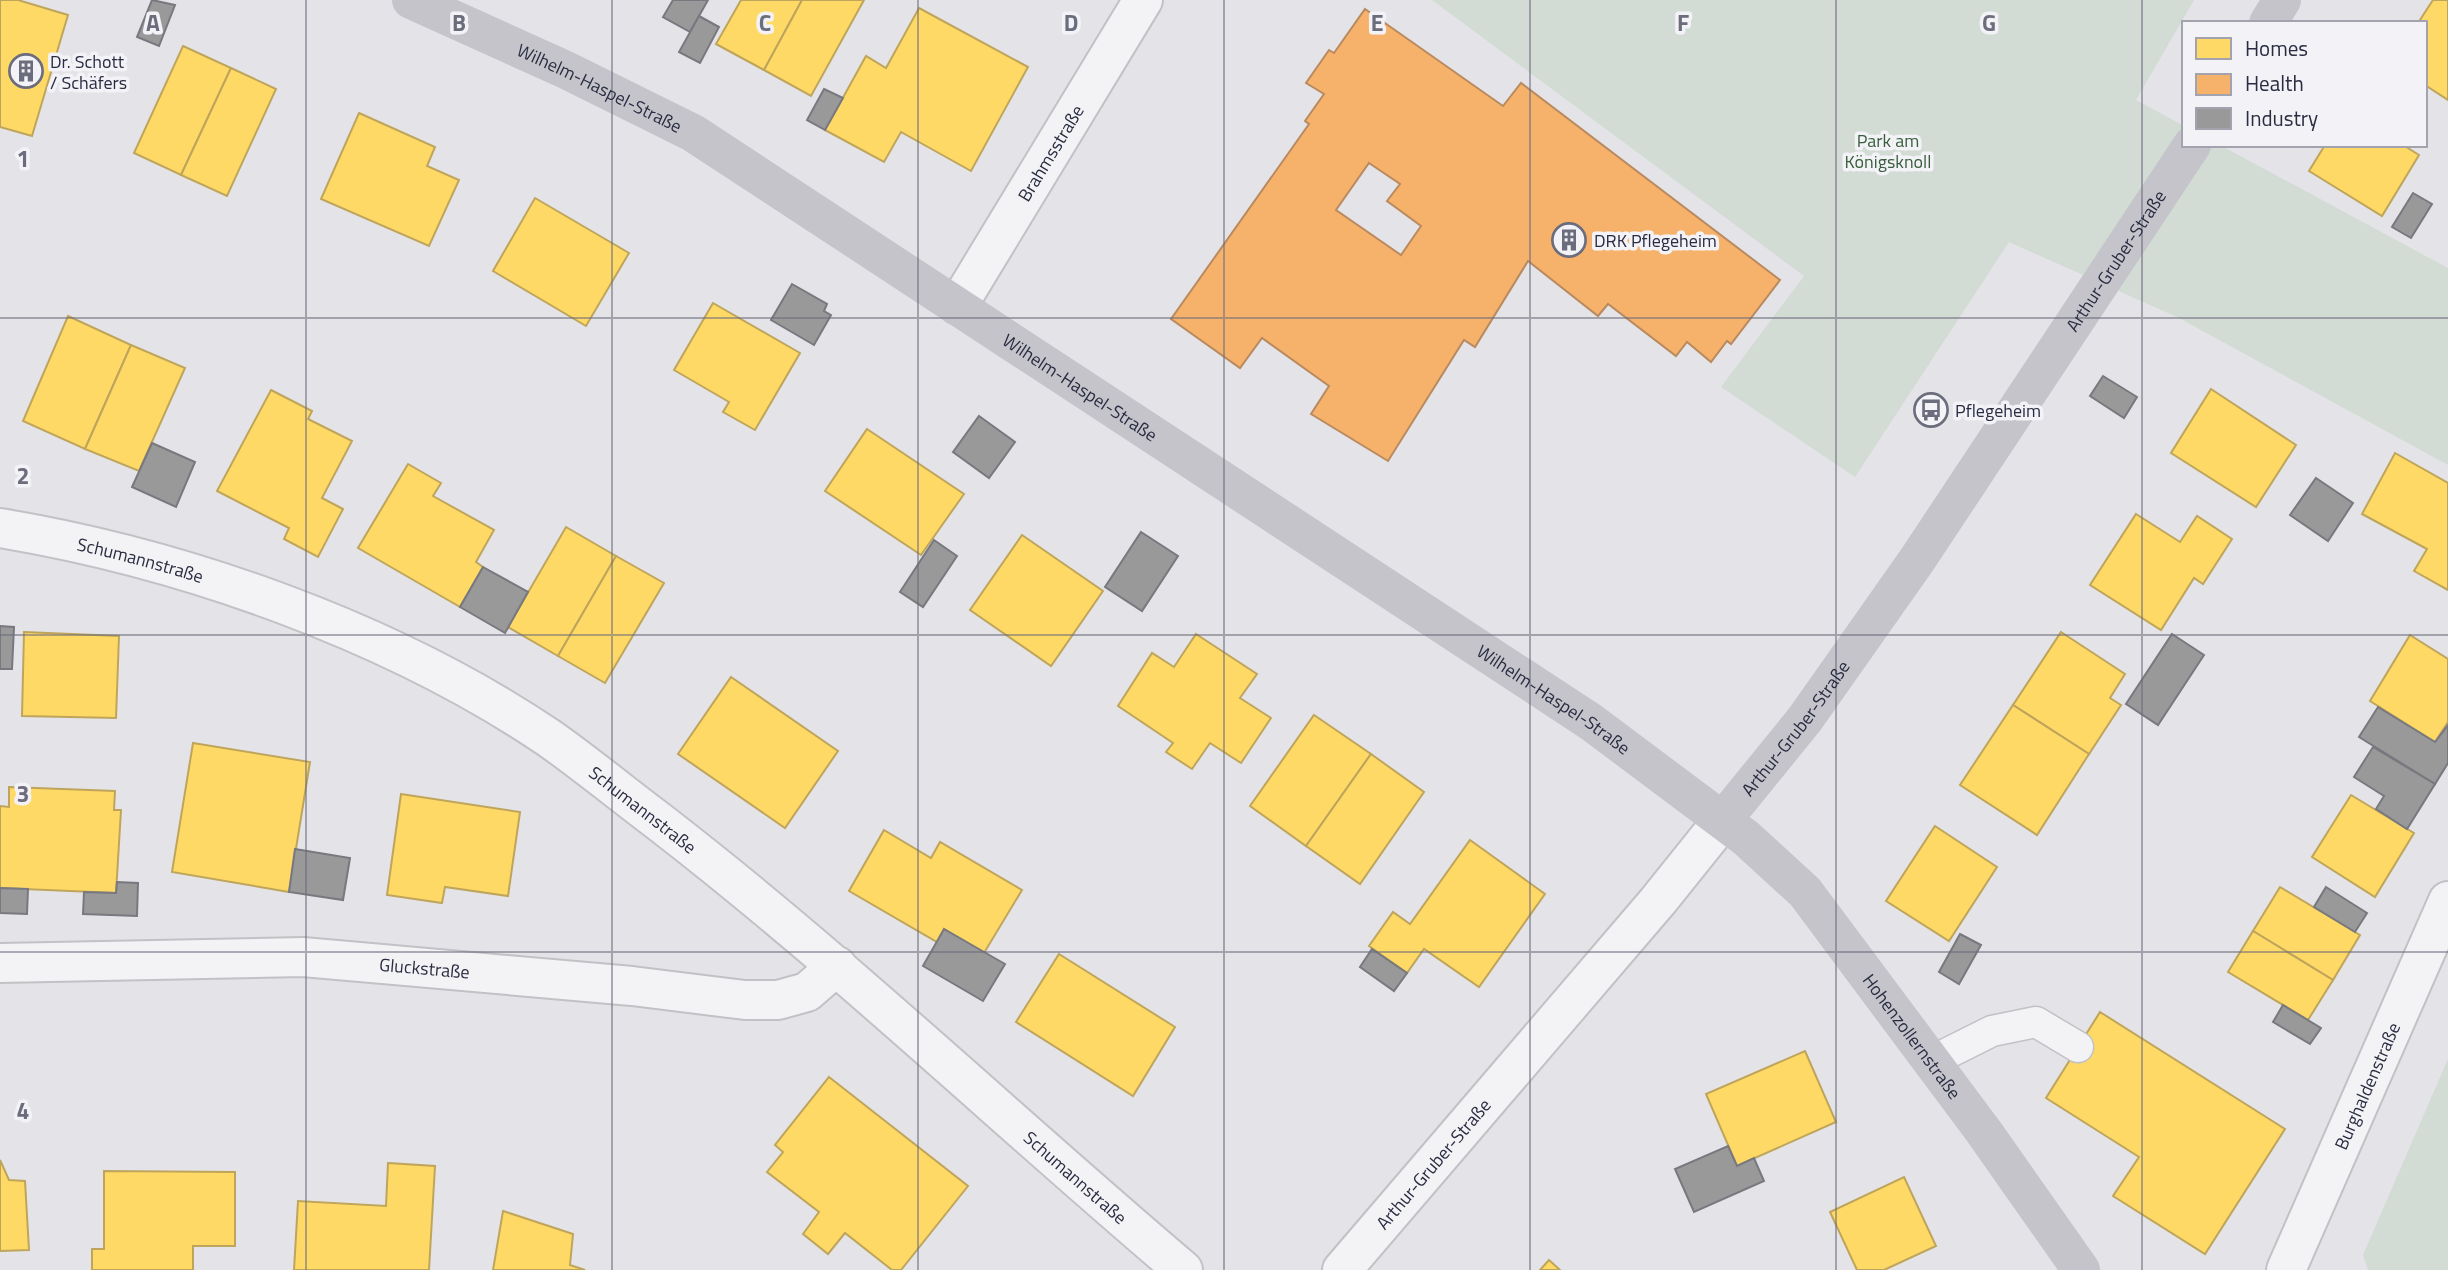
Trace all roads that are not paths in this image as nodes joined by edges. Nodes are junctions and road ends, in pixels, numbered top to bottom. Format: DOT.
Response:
graph roads {
  1 [pos="411,0"];
  2 [pos="1143,0"];
  3 [pos="2281,0"];
  4 [pos="2269,21"];
  5 [pos="2191,147"];
  6 [pos="958,305"];
  7 [pos="0,528"];
  8 [pos="1723,820"];
  9 [pos="2448,901"];
  10 [pos="0,963"];
  11 [pos="837,966"];
  12 [pos="2078,1047"];
  13 [pos="1932,1061"];
  14 [pos="1183,1270"];
  15 [pos="1342,1270"];
  16 [pos="2081,1270"];
  17 [pos="2286,1270"];
  1 -- 6 [label="street, Wilhelm-Haspel-Straße"];
  2 -- 6 [label="street, Brahmsstraße"];
  3 -- 4 [label="street"];
  5 -- 8 [label="street, Arthur-Gruber-Straße"];
  6 -- 8 [label="street, Wilhelm-Haspel-Straße"];
  7 -- 11 [label="street, Schumannstraße"];
  8 -- 13 [label="street, Hohenzollernstraße"];
  8 -- 15 [label="street, Arthur-Gruber-Straße"];
  9 -- 17 [label="street, Burghaldenstraße"];
  10 -- 11 [label="street, Gluckstraße"];
  11 -- 14 [label="street, Schumannstraße"];
  12 -- 13 [label="lane"];
  13 -- 16 [label="street, Hohenzollernstraße"];
}
